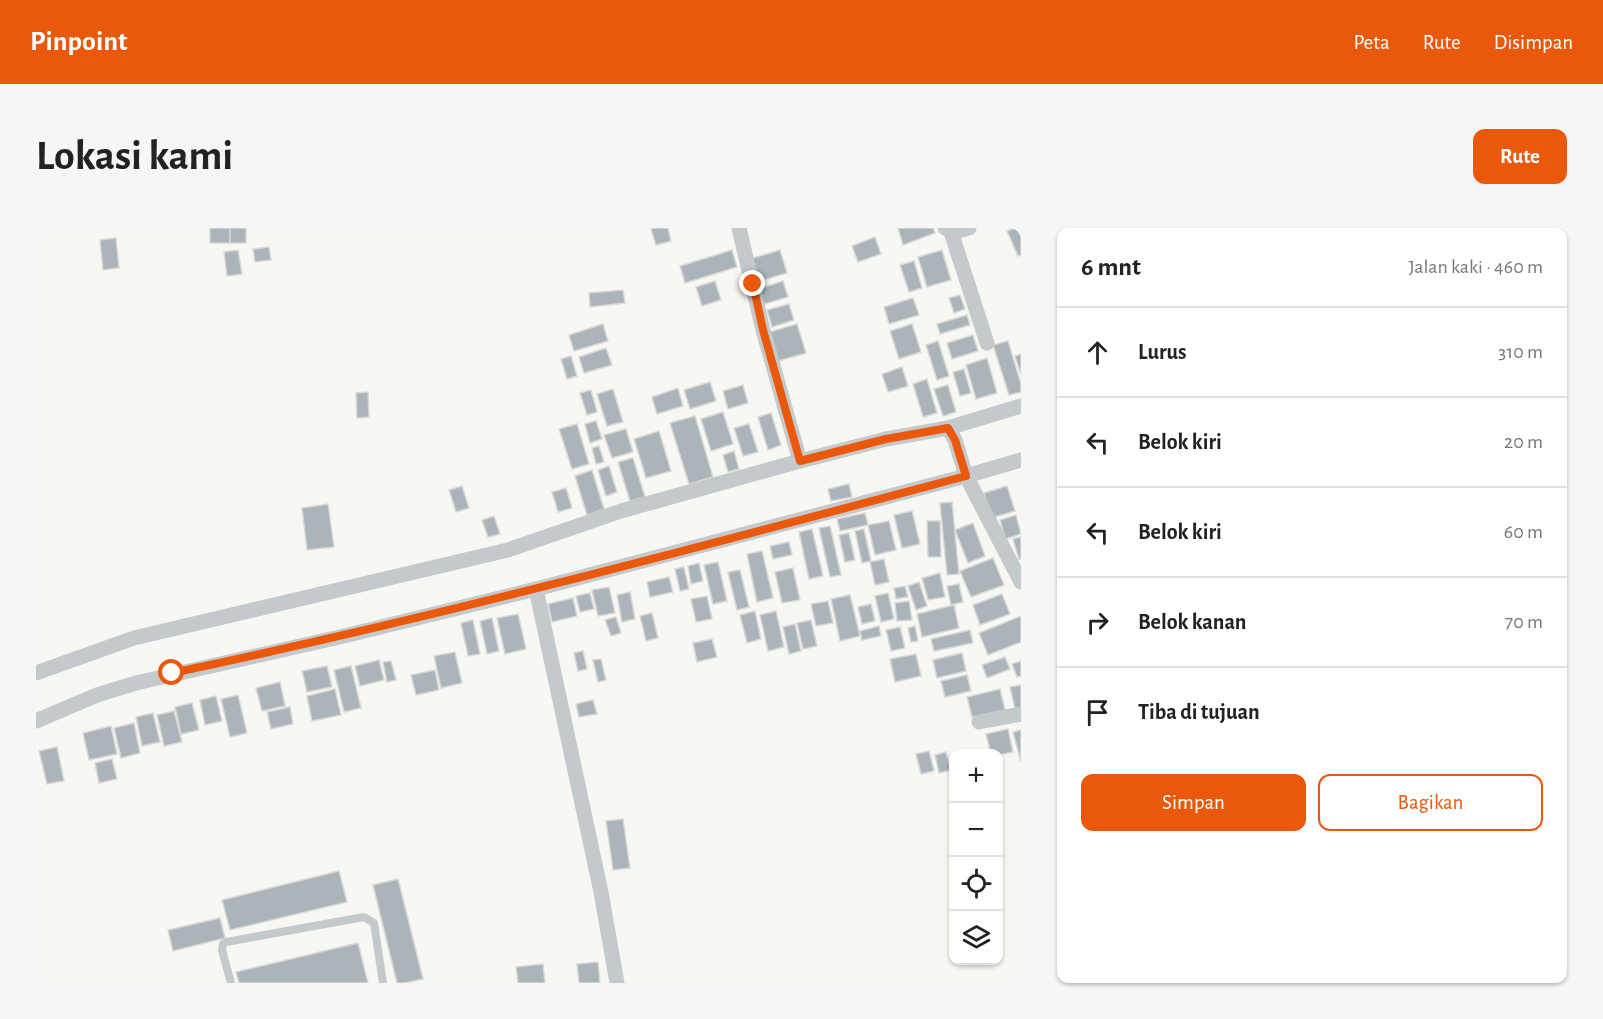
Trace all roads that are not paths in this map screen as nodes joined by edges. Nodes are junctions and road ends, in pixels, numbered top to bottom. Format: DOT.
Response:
graph roads {
  1 [pos="739,228"];
  2 [pos="969,228"];
  3 [pos="948,230"];
  4 [pos="987,343"];
  5 [pos="1021,406"];
  6 [pos="951,434"];
  7 [pos="1021,459"];
  8 [pos="800,461"];
  9 [pos="965,473"];
  10 [pos="1021,582"];
  11 [pos="536,589"];
  12 [pos="36,673"];
  13 [pos="1021,714"];
  14 [pos="36,721"];
  15 [pos="979,722"];
  16 [pos="231,983"];
  17 [pos="383,983"];
  18 [pos="617,983"];
  1 -- 8 [label="street"];
  2 -- 3 [label="street"];
  3 -- 4 [label="street"];
  5 -- 6 [label="street"];
  6 -- 8 [label="street"];
  6 -- 9 [label="street"];
  7 -- 9 [label="street"];
  8 -- 12 [label="street"];
  9 -- 10 [label="street"];
  9 -- 11 [label="street"];
  11 -- 14 [label="street"];
  11 -- 18 [label="street"];
  13 -- 15 [label="street"];
  16 -- 17 [label="lane"];
}
